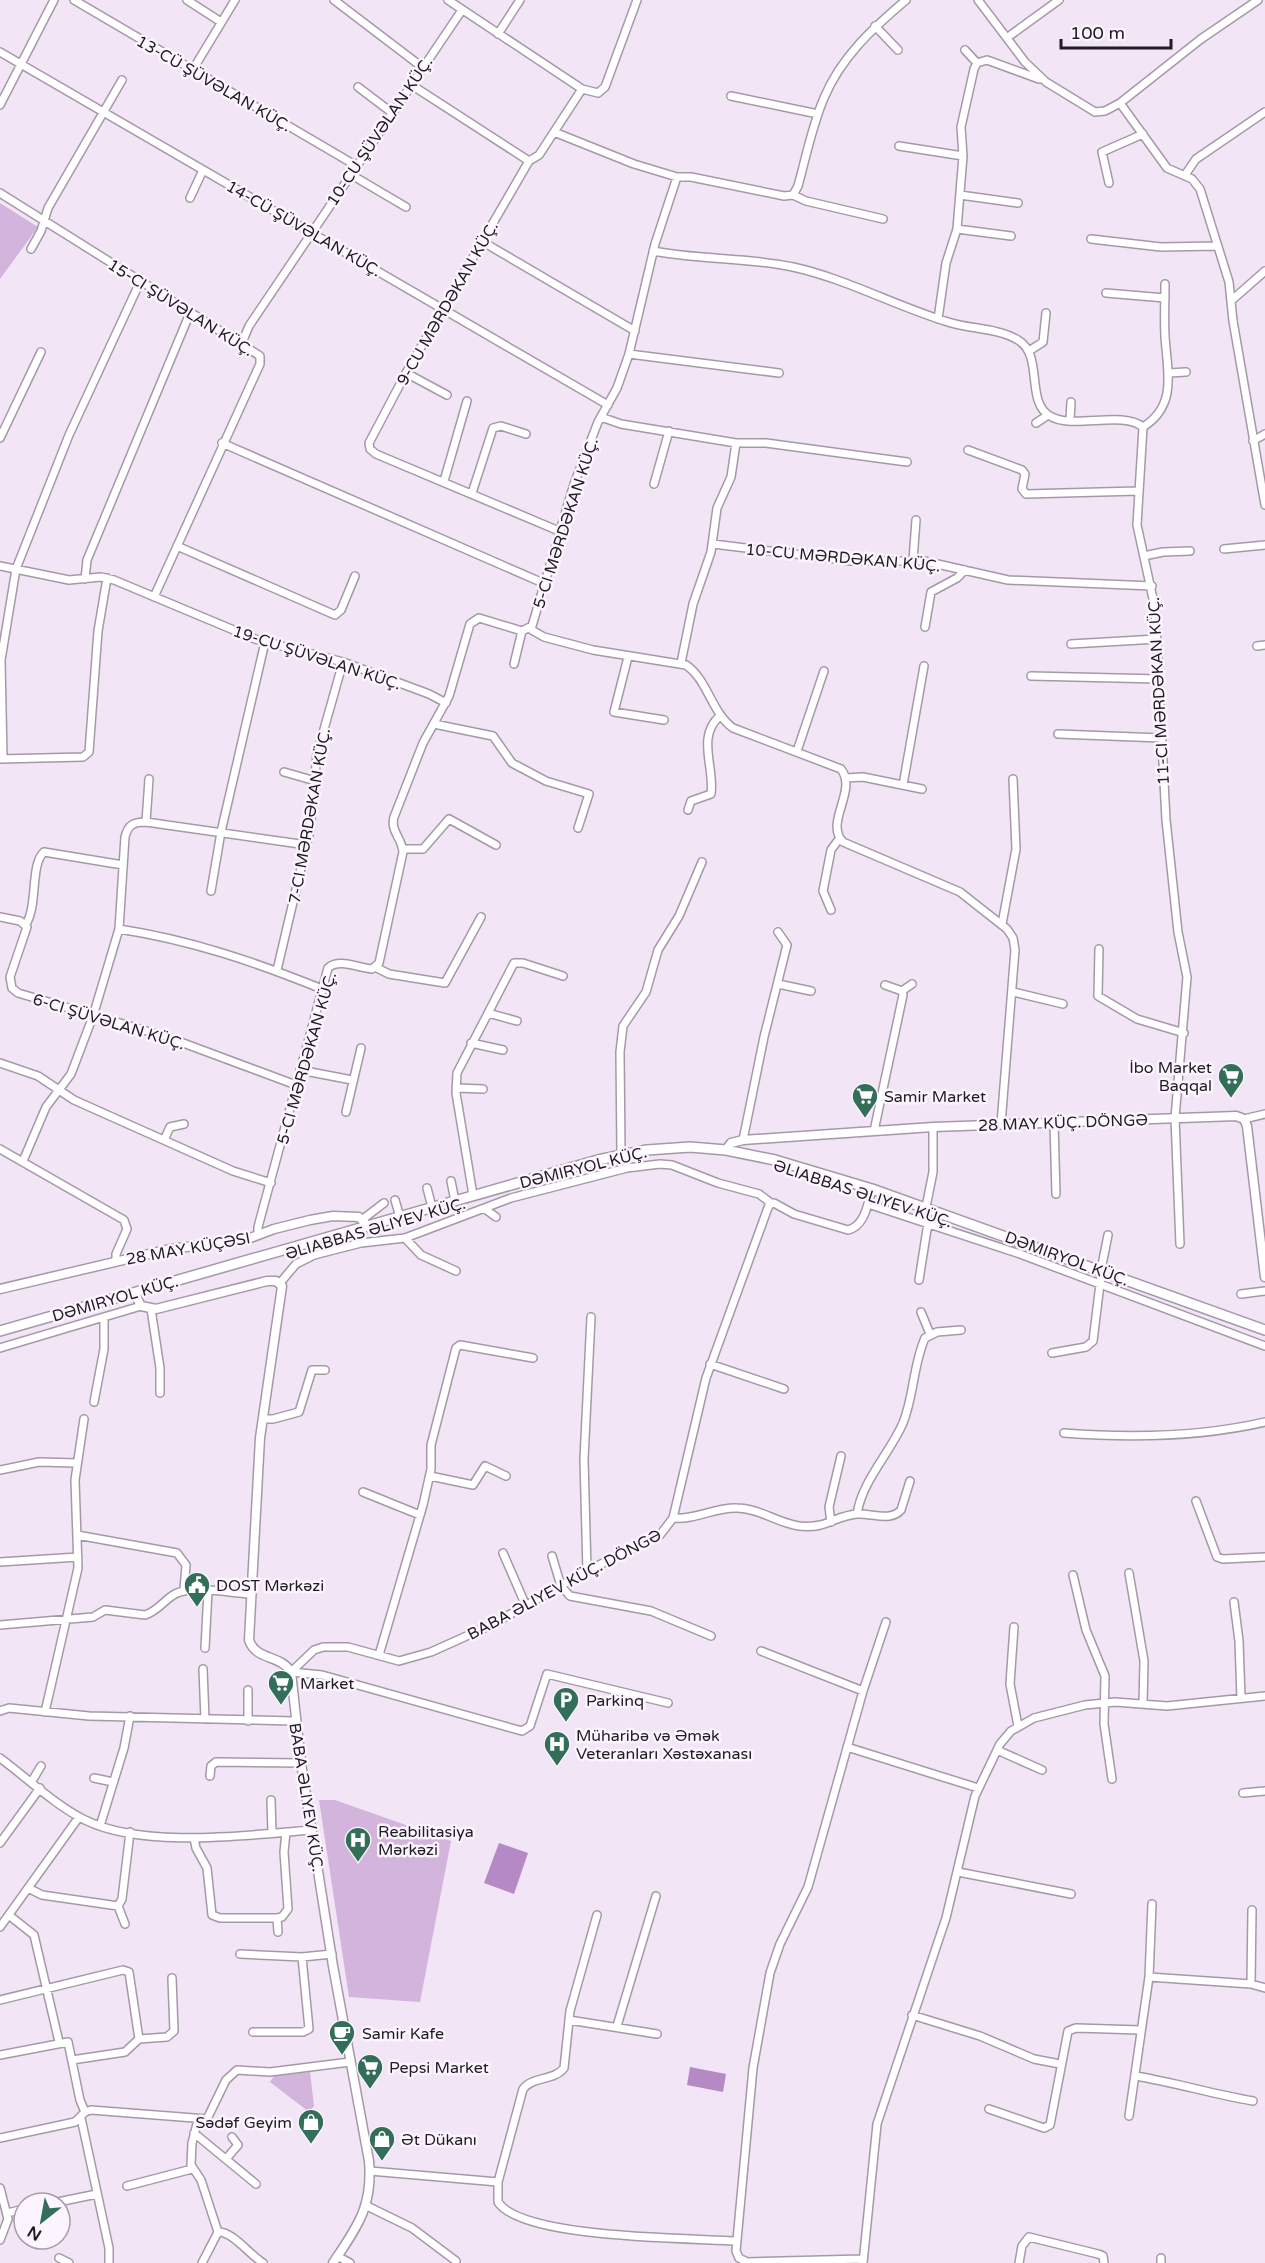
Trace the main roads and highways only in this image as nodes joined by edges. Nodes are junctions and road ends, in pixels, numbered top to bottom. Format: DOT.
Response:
graph roads {
  1 [pos="368,1224"];
  2 [pos="1100,1277"];
  3 [pos="1265,1330"];
  4 [pos="0,1333"];
  5 [pos="1265,1335"];
  1 -- 2 [label="main road, ƏLIABBAS ƏLIYEV KÜÇ."];
  1 -- 2 [label="main road, DƏMIRYOL KÜÇ."];
  1 -- 4 [label="main road, DƏMIRYOL KÜÇ."];
  1 -- 4 [label="main road, ƏLIABBAS ƏLIYEV KÜÇ."];
  2 -- 3 [label="main road, DƏMIRYOL KÜÇ."];
  2 -- 5 [label="main road, ƏLIABBAS ƏLIYEV KÜÇ."];
}
